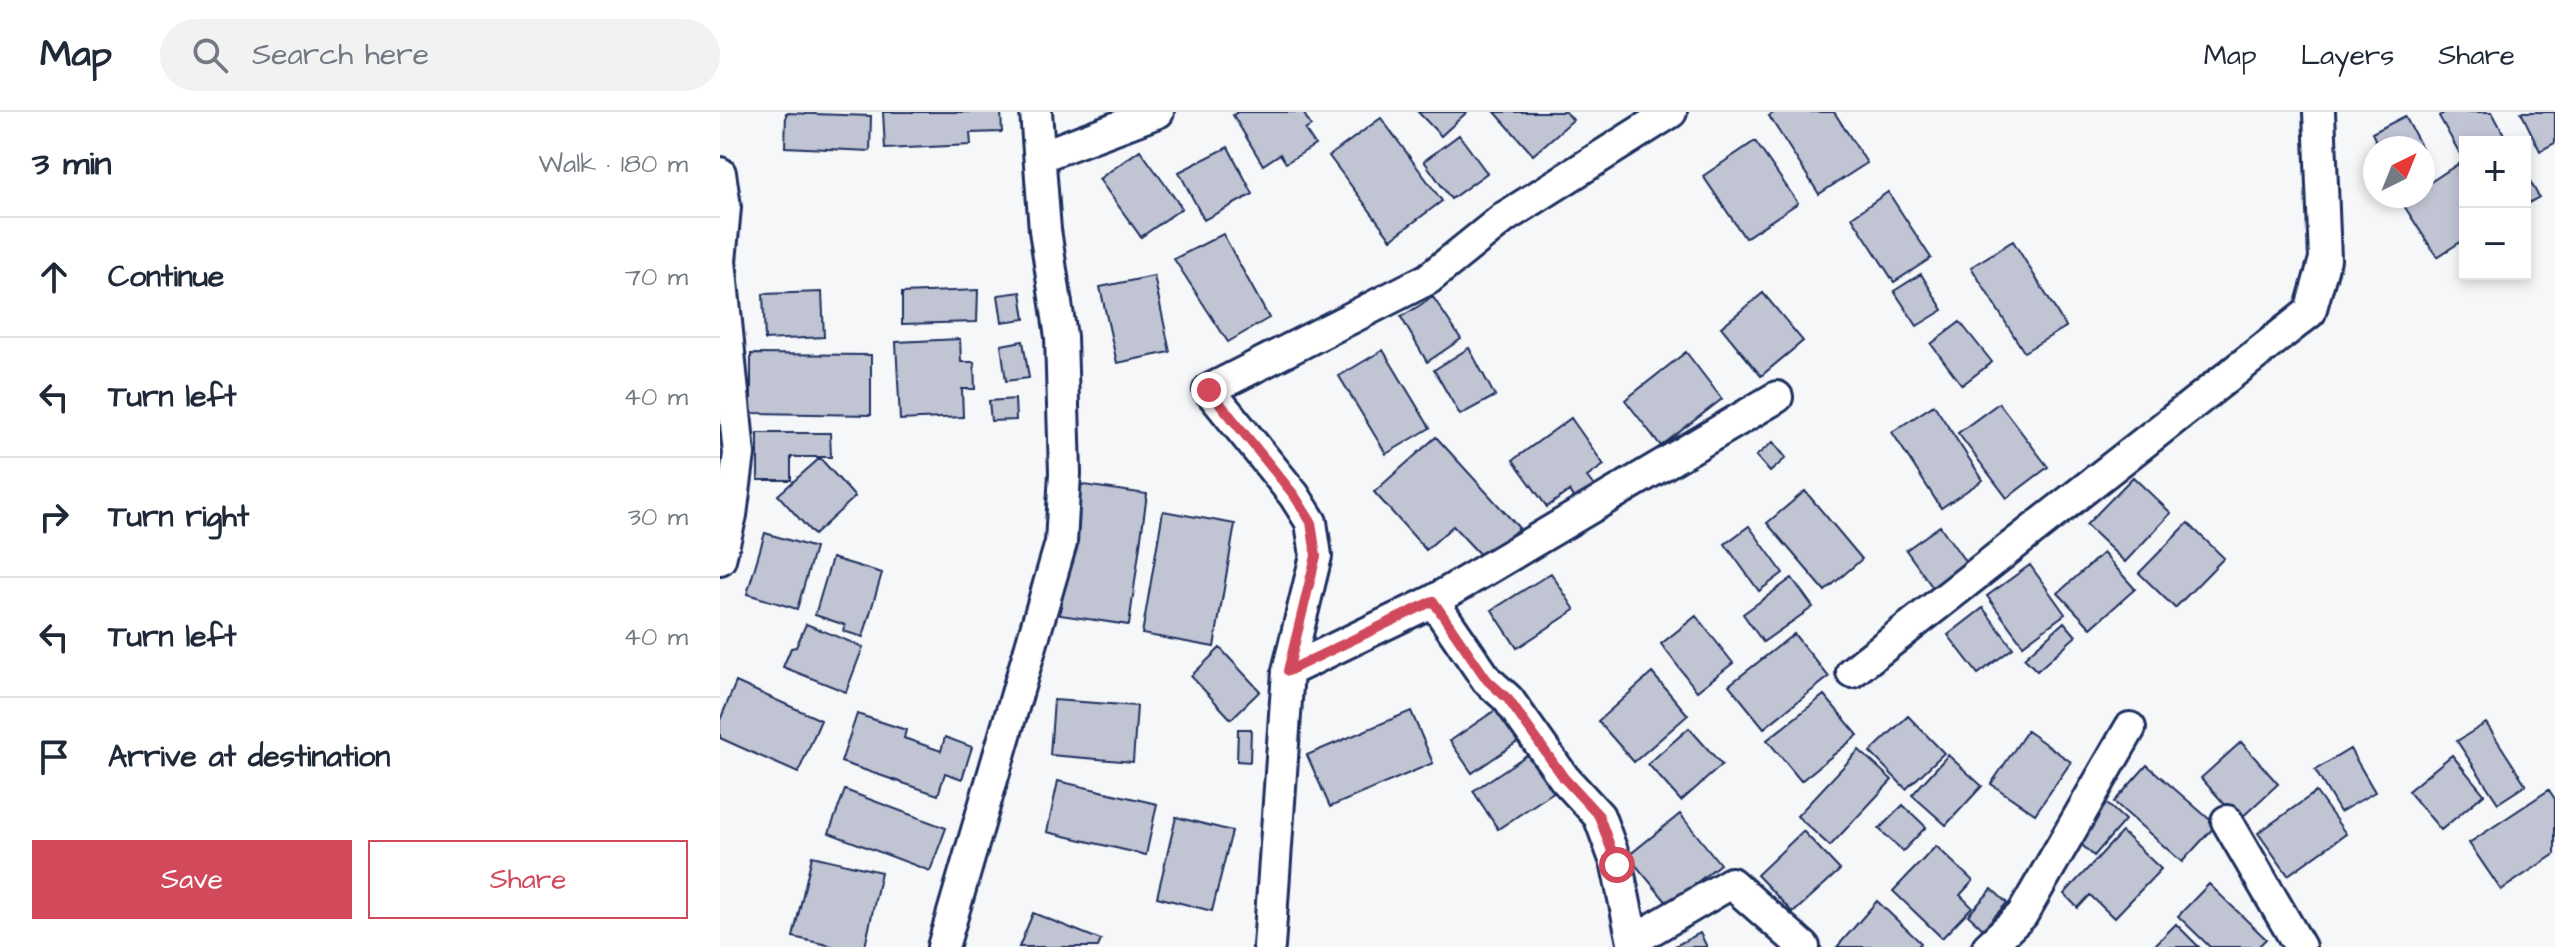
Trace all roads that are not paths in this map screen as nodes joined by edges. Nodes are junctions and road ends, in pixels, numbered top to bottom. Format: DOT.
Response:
graph roads {
  1 [pos="1036,112"];
  2 [pos="1158,112"];
  3 [pos="1671,112"];
  4 [pos="2319,112"];
  5 [pos="1041,156"];
  6 [pos="720,173"];
  7 [pos="720,261"];
  8 [pos="1777,397"];
  9 [pos="720,559"];
  10 [pos="1433,601"];
  11 [pos="1288,671"];
  12 [pos="1852,672"];
  13 [pos="2130,728"];
  14 [pos="2227,821"];
  15 [pos="1634,943"];
  16 [pos="943,947"];
  17 [pos="1269,947"];
  18 [pos="1804,947"];
  19 [pos="1988,947"];
  20 [pos="2300,947"];
  1 -- 5 [label="street"];
  2 -- 5 [label="street"];
  3 -- 11 [label="street"];
  4 -- 12 [label="street"];
  5 -- 16 [label="street"];
  6 -- 7 [label="street"];
  7 -- 9 [label="street"];
  8 -- 10 [label="street"];
  10 -- 11 [label="street"];
  10 -- 15 [label="street"];
  11 -- 17 [label="street"];
  13 -- 19 [label="street"];
  14 -- 20 [label="street"];
  15 -- 18 [label="street"];
}
